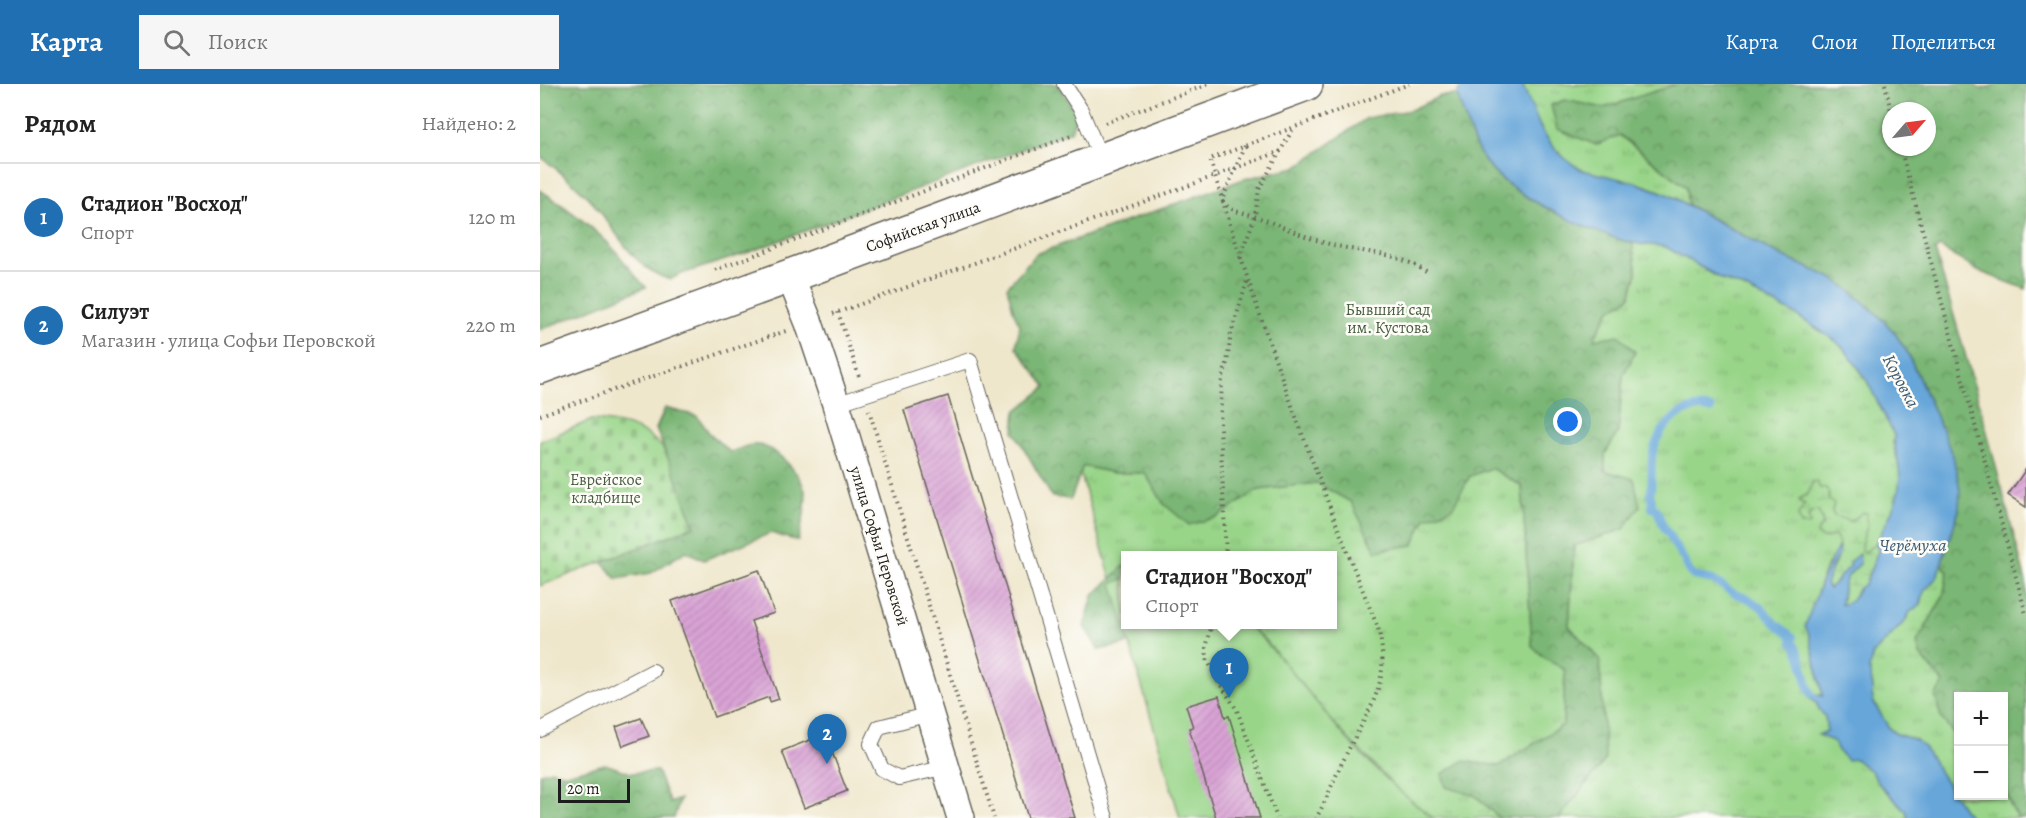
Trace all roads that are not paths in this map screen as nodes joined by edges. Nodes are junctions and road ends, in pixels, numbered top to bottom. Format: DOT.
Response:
graph roads {
  1 [pos="1064,84"];
  2 [pos="1306,84"];
  3 [pos="1102,161"];
  4 [pos="790,276"];
  5 [pos="540,367"];
  6 [pos="836,404"];
  7 [pos="653,671"];
  8 [pos="930,714"];
  9 [pos="540,730"];
  10 [pos="946,767"];
  11 [pos="962,818"];
  12 [pos="1106,818"];
  1 -- 3 [label="lane"];
  2 -- 3 [label="main road, Софийская улица"];
  3 -- 4 [label="main road, Софийская улица"];
  4 -- 5 [label="main road, Софийская улица"];
  4 -- 6 [label="street, улица Софьи Перовской"];
  6 -- 8 [label="street, улица Софьи Перовской"];
  6 -- 12 [label="lane"];
  7 -- 9 [label="lane"];
  8 -- 10 [label="street, улица Софьи Перовской"];
  8 -- 10 [label="lane"];
  10 -- 11 [label="street, улица Софьи Перовской"];
}
